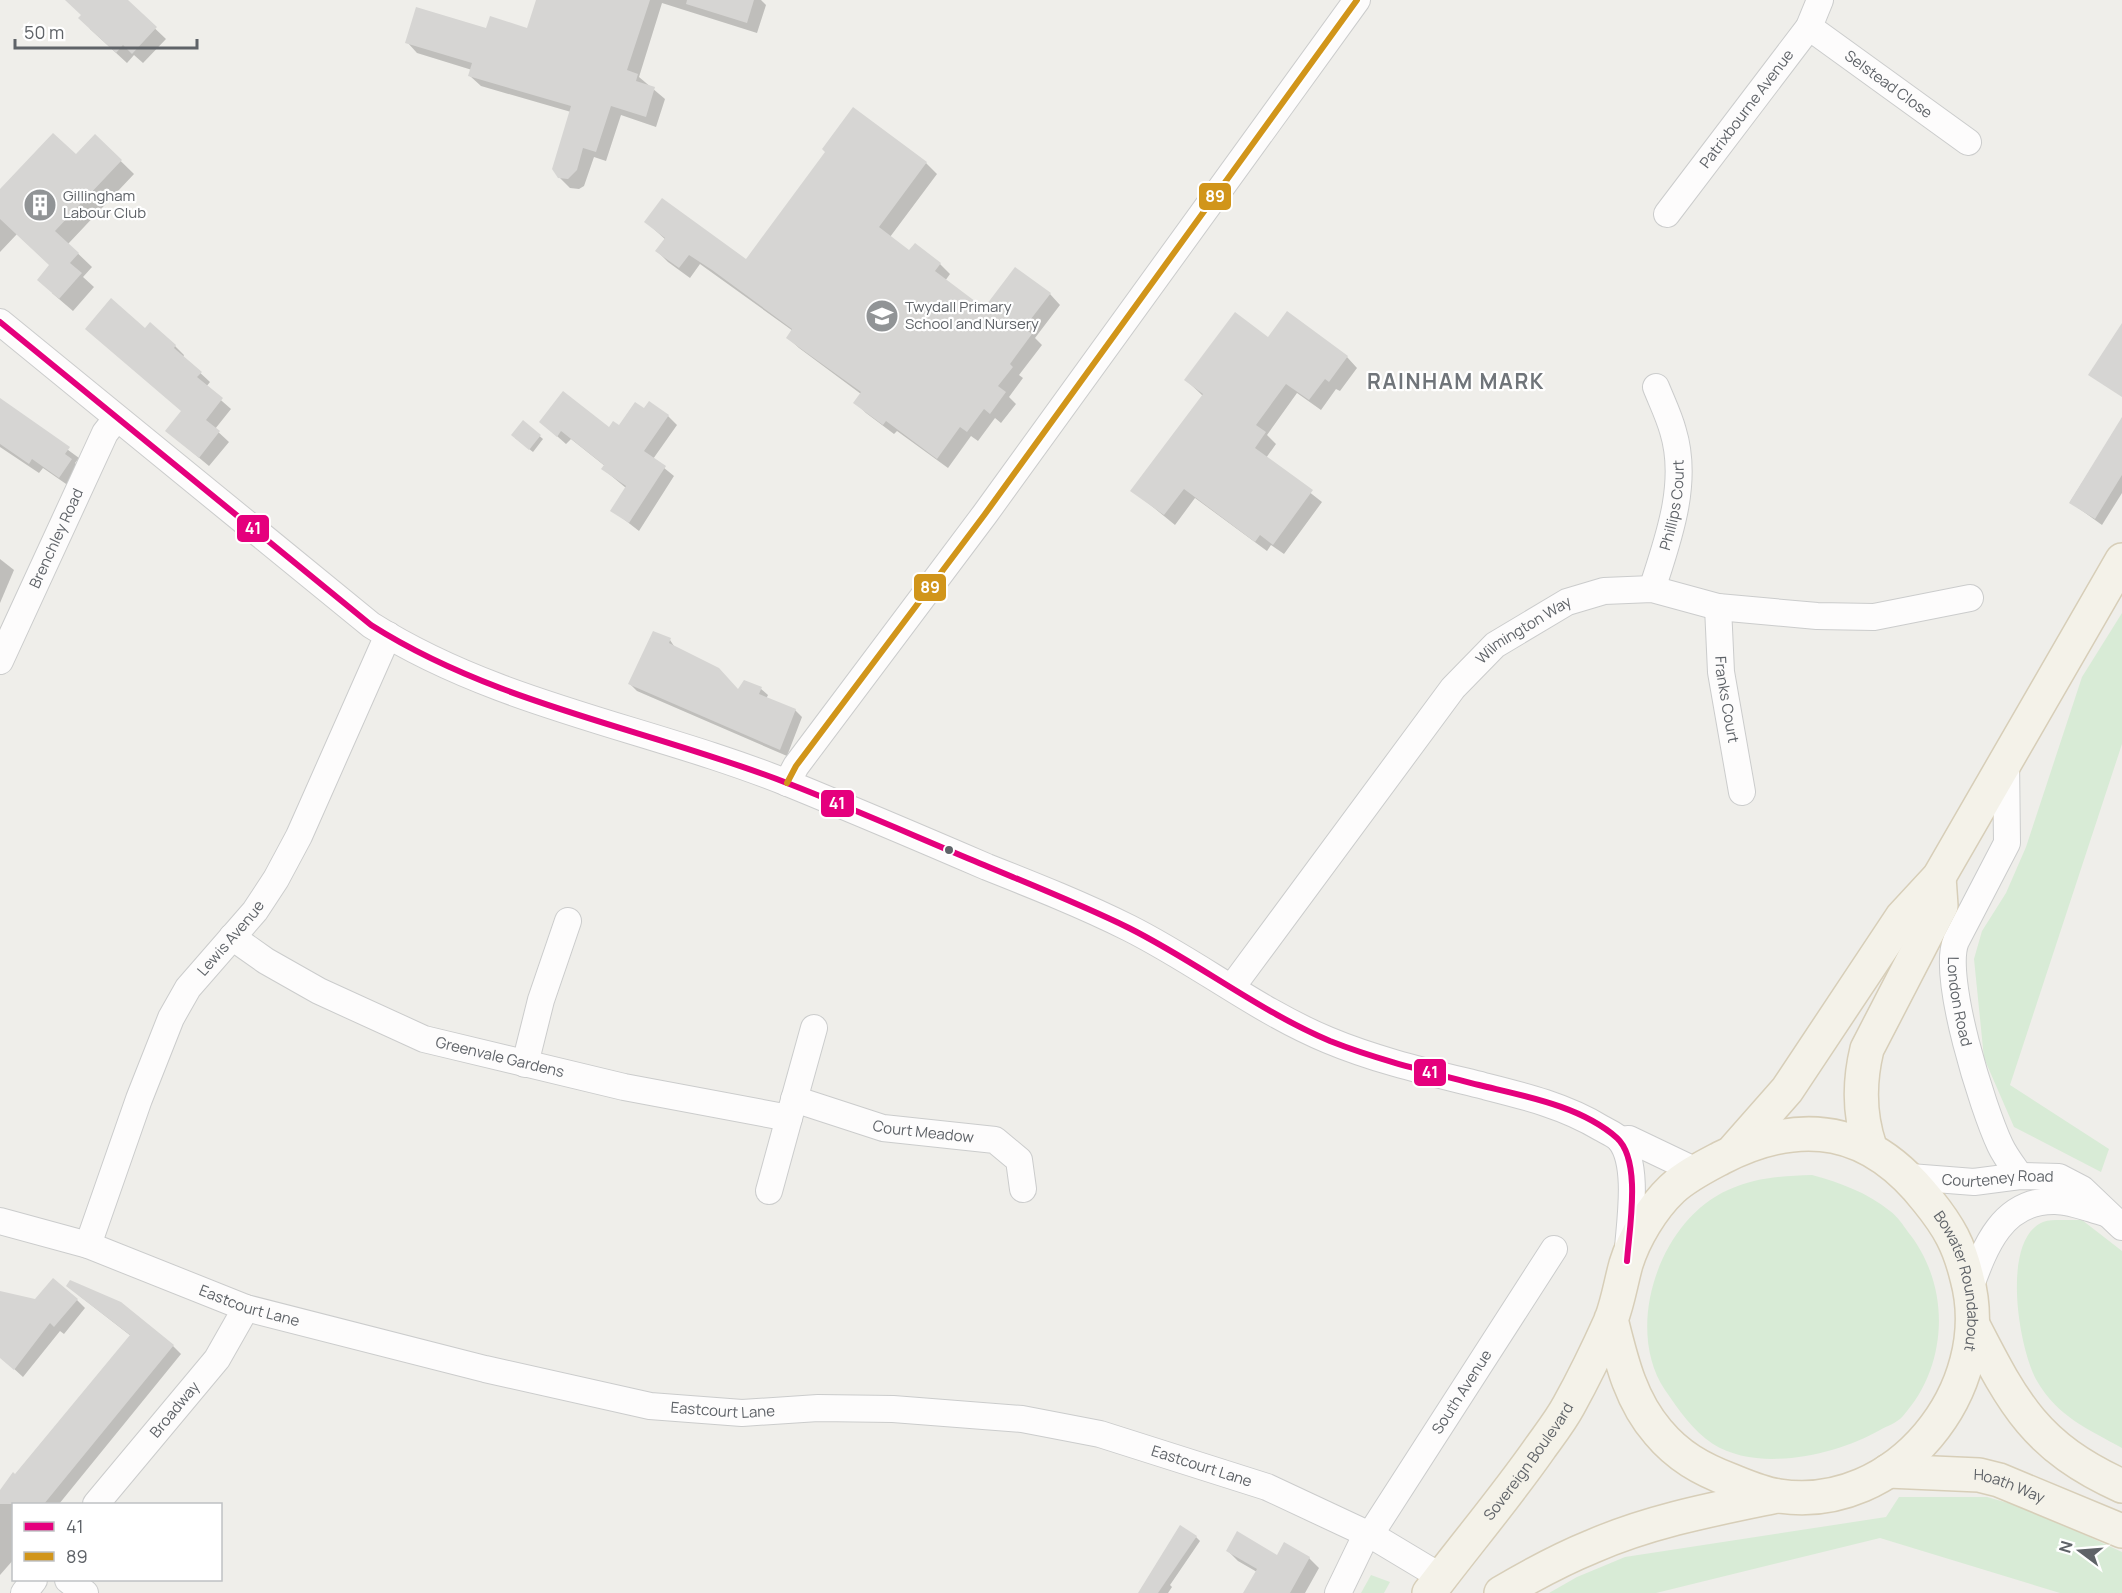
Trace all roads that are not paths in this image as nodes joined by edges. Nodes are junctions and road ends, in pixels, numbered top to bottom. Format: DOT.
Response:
graph roads {
  1 [pos="1357,0"];
  2 [pos="1820,0"];
  3 [pos="1809,27"];
  4 [pos="1968,142"];
  5 [pos="1667,214"];
  6 [pos="0,322"];
  7 [pos="1656,387"];
  8 [pos="116,419"];
  9 [pos="2122,560"];
  10 [pos="1652,589"];
  11 [pos="1970,598"];
  12 [pos="1718,607"];
  13 [pos="388,635"];
  14 [pos="0,661"];
  15 [pos="2006,759"];
  16 [pos="787,783"];
  17 [pos="1742,792"];
  18 [pos="1939,877"];
  19 [pos="568,921"];
  20 [pos="232,937"];
  21 [pos="1233,987"];
  22 [pos="814,1028"];
  23 [pos="525,1064"];
  24 [pos="791,1109"];
  25 [pos="1620,1140"];
  26 [pos="1870,1147"];
  27 [pos="1732,1153"];
  28 [pos="1696,1171"];
  29 [pos="2020,1176"];
  30 [pos="1910,1177"];
  31 [pos="1023,1189"];
  32 [pos="769,1191"];
  33 [pos="2115,1220"];
  34 [pos="0,1221"];
  35 [pos="88,1245"];
  36 [pos="1554,1249"];
  37 [pos="1627,1261"];
  38 [pos="1970,1288"];
  39 [pos="246,1308"];
  40 [pos="1611,1319"];
  41 [pos="1973,1325"];
  42 [pos="1888,1471"];
  43 [pos="2122,1486"];
  44 [pos="1779,1496"];
  45 [pos="97,1503"];
  46 [pos="2122,1532"];
  47 [pos="1368,1534"];
  48 [pos="33,1581"];
  49 [pos="69,1581"];
  50 [pos="1435,1585"];
  51 [pos="24,1593"];
  52 [pos="85,1593"];
  53 [pos="1338,1593"];
  54 [pos="1501,1593"];
  1 -- 16 [label="street"];
  2 -- 3 [label="street, Patrixbourne Avenue"];
  3 -- 4 [label="street, Selstead Close"];
  3 -- 5 [label="street, Patrixbourne Avenue"];
  6 -- 8 [label="street"];
  7 -- 10 [label="street, Phillips Court"];
  8 -- 13 [label="street"];
  8 -- 14 [label="street, Brenchley Road"];
  9 -- 15 [label="main road"];
  10 -- 12 [label="street, Wilmington Way"];
  10 -- 21 [label="street, Wilmington Way"];
  11 -- 12 [label="street, Wilmington Way"];
  12 -- 17 [label="street, Franks Court"];
  13 -- 16 [label="street"];
  13 -- 20 [label="street, Lewis Avenue"];
  15 -- 18 [label="main road"];
  15 -- 29 [label="street, London Road"];
  16 -- 21 [label="street"];
  18 -- 26 [label="main road"];
  18 -- 27 [label="main road"];
  19 -- 23 [label="street"];
  20 -- 23 [label="street, Greenvale Gardens"];
  20 -- 35 [label="street, Lewis Avenue"];
  21 -- 25 [label="street"];
  22 -- 24 [label="street"];
  23 -- 24 [label="street, Greenvale Gardens"];
  24 -- 31 [label="street, Court Meadow"];
  24 -- 32 [label="street"];
  25 -- 28 [label="street"];
  25 -- 37 [label="street"];
  26 -- 27 [label="main road, Bowater Roundabout"];
  26 -- 30 [label="main road, Bowater Roundabout"];
  27 -- 28 [label="main road, Bowater Roundabout"];
  28 -- 37 [label="main road, Bowater Roundabout"];
  29 -- 30 [label="street, Courteney Road"];
  29 -- 33 [label="street, Courteney Road"];
  30 -- 38 [label="main road, Bowater Roundabout"];
  33 -- 38 [label="street, Courteney Road"];
  34 -- 35 [label="street, Eastcourt Lane"];
  35 -- 39 [label="street, Eastcourt Lane"];
  36 -- 47 [label="street, South Avenue"];
  37 -- 40 [label="main road, Bowater Roundabout"];
  38 -- 41 [label="main road, Bowater Roundabout"];
  39 -- 45 [label="street, Broadway"];
  39 -- 47 [label="street, Eastcourt Lane"];
  40 -- 44 [label="main road, Bowater Roundabout"];
  40 -- 50 [label="main road, Sovereign Boulevard"];
  41 -- 42 [label="main road, Bowater Roundabout"];
  41 -- 43 [label="main road"];
  42 -- 44 [label="main road, Bowater Roundabout"];
  42 -- 46 [label="main road, Hoath Way"];
  44 -- 54 [label="main road"];
  47 -- 50 [label="street, Eastcourt Lane"];
  47 -- 53 [label="street, South Avenue"];
  48 -- 51 [label="street"];
  49 -- 52 [label="street"];
}
